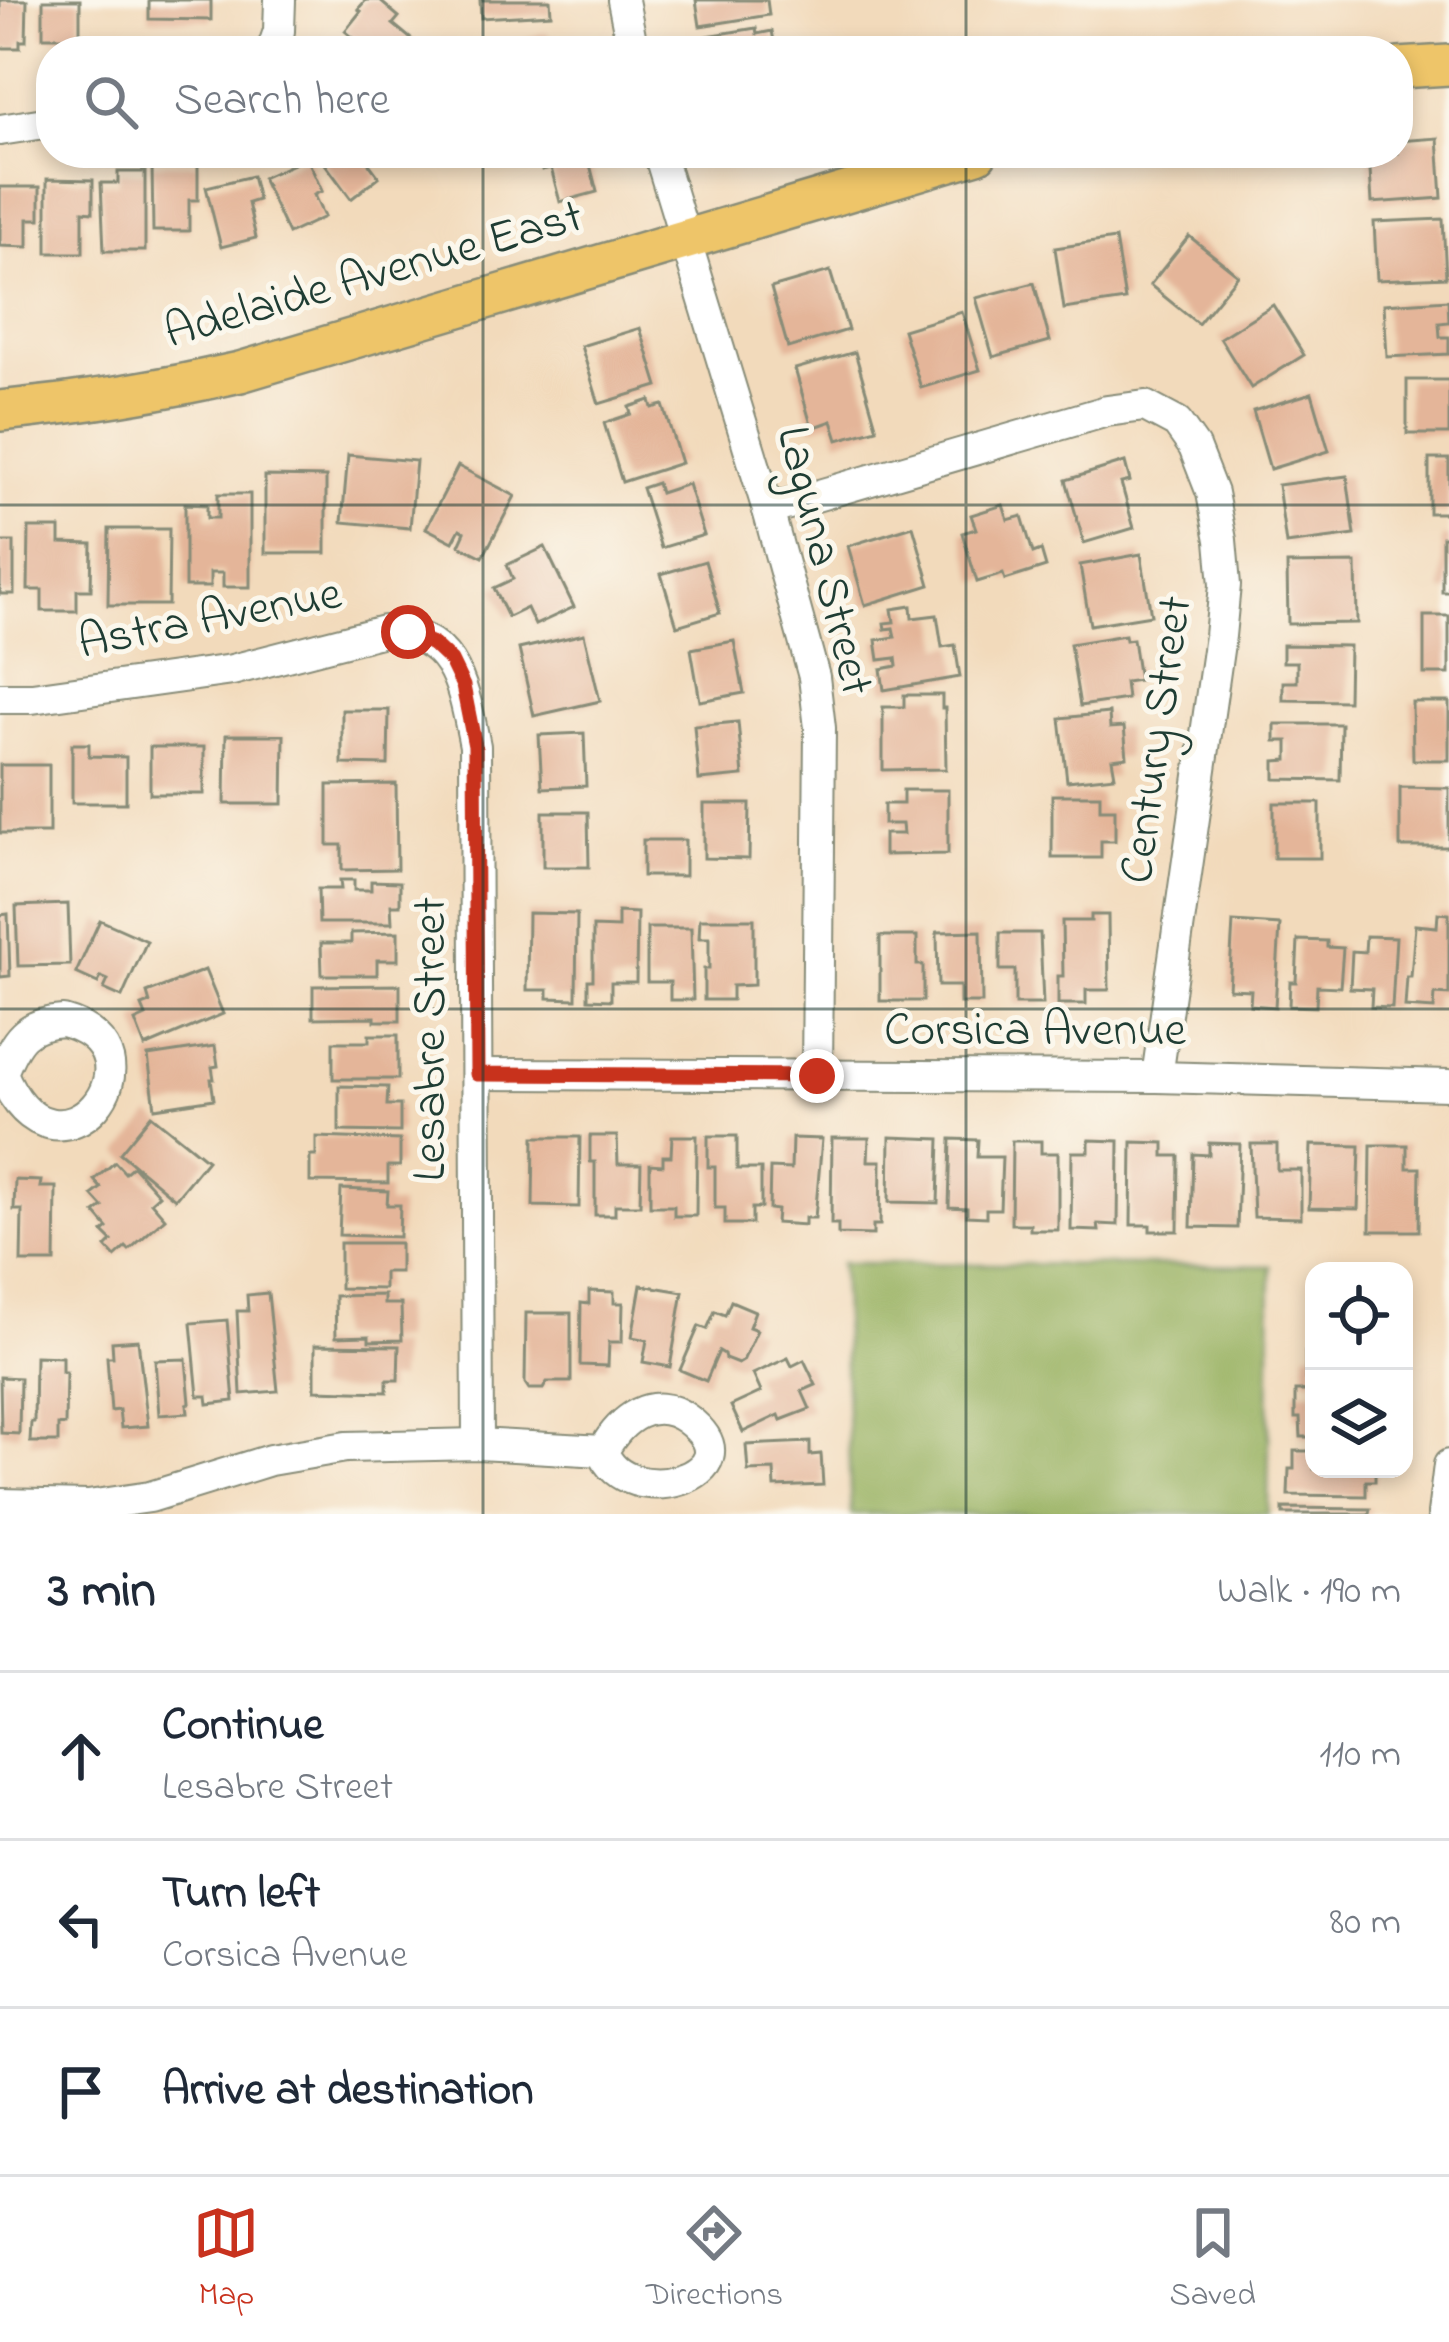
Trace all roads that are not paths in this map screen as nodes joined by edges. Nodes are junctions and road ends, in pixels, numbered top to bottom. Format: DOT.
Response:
graph roads {
  1 [pos="280,0"];
  2 [pos="623,0"];
  3 [pos="276,36"];
  4 [pos="630,36"];
  5 [pos="1449,65"];
  6 [pos="1413,67"];
  7 [pos="36,124"];
  8 [pos="0,130"];
  9 [pos="663,168"];
  10 [pos="926,168"];
  11 [pos="684,239"];
  12 [pos="0,411"];
  13 [pos="768,510"];
  14 [pos="434,645"];
  15 [pos="0,698"];
  16 [pos="477,1074"];
  17 [pos="817,1076"];
  18 [pos="1157,1077"];
  19 [pos="1449,1084"];
  20 [pos="478,1444"];
  21 [pos="603,1451"];
  22 [pos="1449,1465"];
  23 [pos="11,1508"];
  24 [pos="649,1512"];
  25 [pos="1442,1514"];
  1 -- 3 [label="street"];
  2 -- 4 [label="street"];
  5 -- 6 [label="main road"];
  7 -- 8 [label="street"];
  9 -- 11 [label="street, Laguna Street"];
  10 -- 11 [label="main road, Adelaide Avenue East"];
  11 -- 12 [label="main road, Adelaide Avenue East"];
  11 -- 13 [label="street, Laguna Street"];
  13 -- 17 [label="street, Laguna Street"];
  13 -- 18 [label="street, Century Street"];
  14 -- 15 [label="street, Astra Avenue"];
  14 -- 16 [label="street, Lesabre Street"];
  16 -- 17 [label="street, Corsica Avenue"];
  16 -- 20 [label="street, Lesabre Street"];
  17 -- 18 [label="street, Corsica Avenue"];
  18 -- 19 [label="street, Corsica Avenue"];
  20 -- 21 [label="street"];
  20 -- 23 [label="street"];
  21 -- 24 [label="street"];
  21 -- 24 [label="street"];
  22 -- 25 [label="street"];
}
